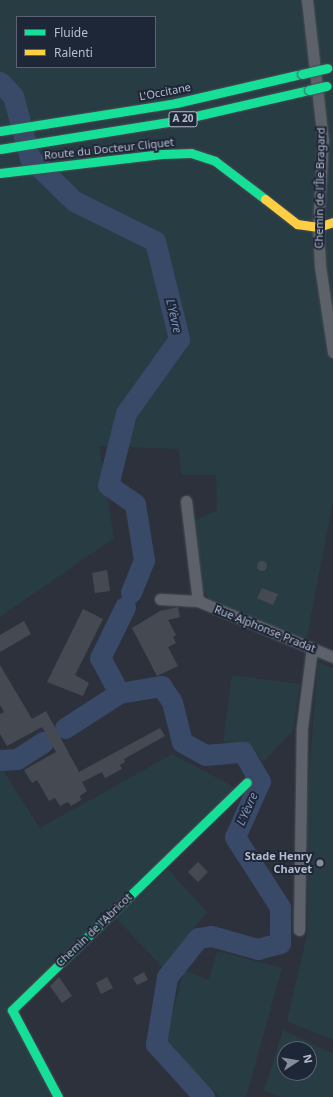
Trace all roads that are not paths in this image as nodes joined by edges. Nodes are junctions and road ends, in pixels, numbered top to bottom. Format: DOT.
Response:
graph roads {
  1 [pos="307,0"];
  2 [pos="330,67"];
  3 [pos="330,85"];
  4 [pos="4,130"];
  5 [pos="0,149"];
  6 [pos="0,173"];
  7 [pos="333,222"];
  8 [pos="318,227"];
  9 [pos="333,352"];
  10 [pos="186,501"];
  11 [pos="160,599"];
  12 [pos="198,601"];
  13 [pos="312,648"];
  14 [pos="333,657"];
  15 [pos="247,782"];
  16 [pos="299,930"];
  17 [pos="58,1097"];
  1 -- 8 [label="street, Chemin de l'Île Bragard"];
  2 -- 4 [label="main road, L'Occitane / A 20, bridge"];
  3 -- 5 [label="main road, A 20, bridge"];
  6 -- 8 [label="main road, Route du Docteur Cliquet"];
  7 -- 8 [label="main road"];
  8 -- 9 [label="street, Chemin de l'Île Bragard"];
  10 -- 12 [label="street"];
  11 -- 12 [label="street, Rue Alphonse Pradat"];
  12 -- 13 [label="street, Rue Alphonse Pradat"];
  13 -- 14 [label="street, Rue Alphonse Pradat"];
  13 -- 16 [label="street"];
  15 -- 17 [label="main road, Chemin de l'Abricot"];
}
